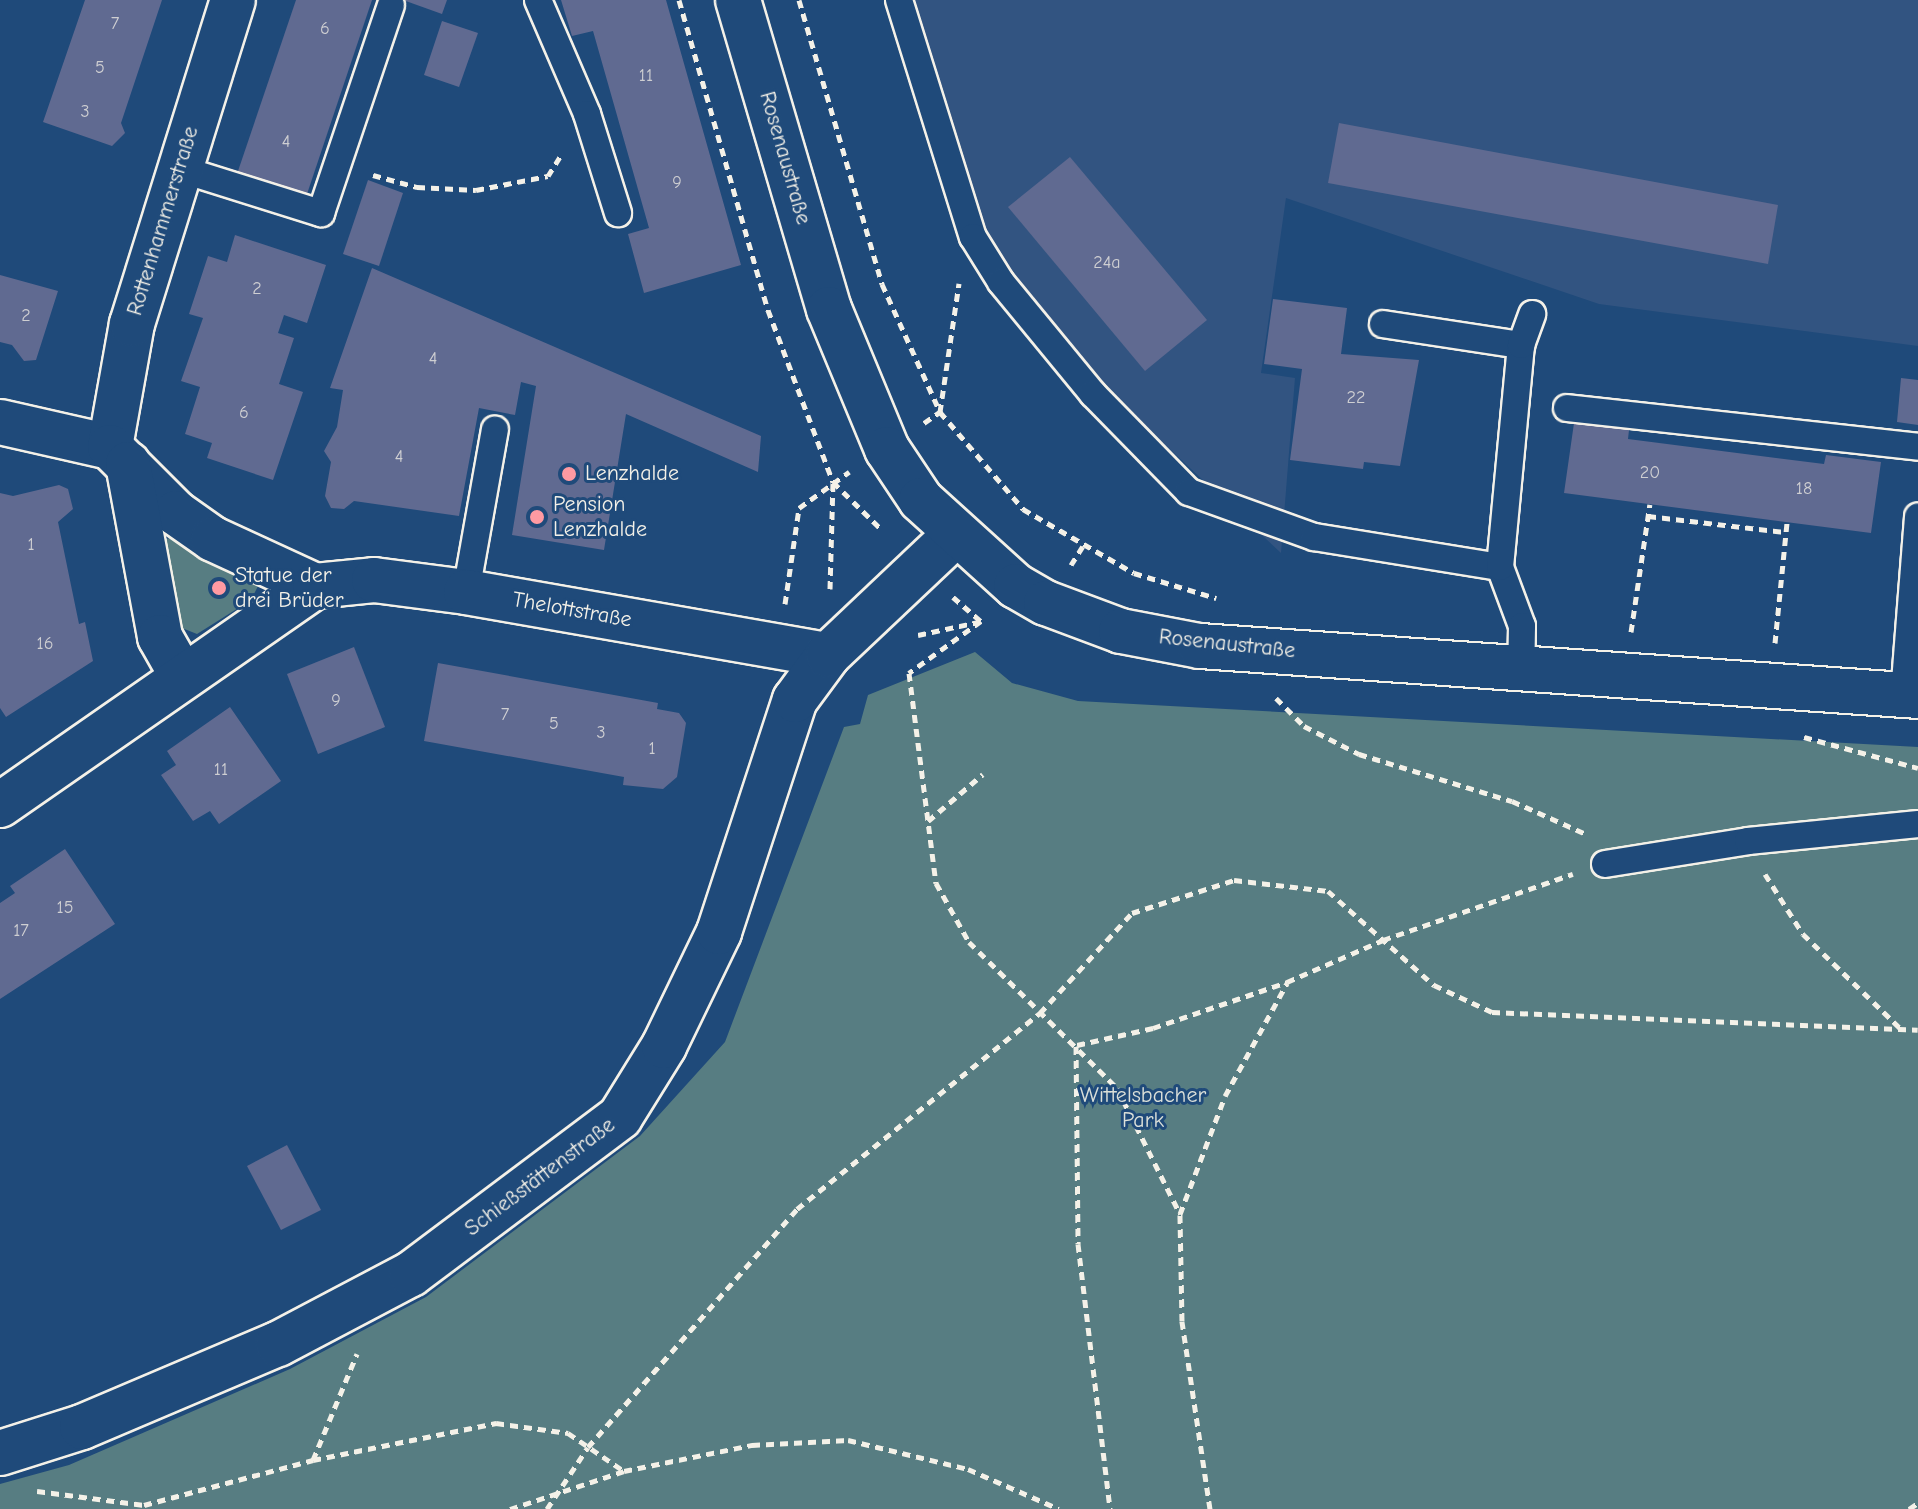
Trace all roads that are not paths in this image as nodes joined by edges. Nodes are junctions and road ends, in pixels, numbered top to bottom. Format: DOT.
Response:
graph roads {
  1 [pos="233,0"];
  2 [pos="538,0"];
  3 [pos="738,0"];
  4 [pos="899,0"];
  5 [pos="391,5"];
  6 [pos="177,168"];
  7 [pos="618,213"];
  8 [pos="1532,314"];
  9 [pos="1383,324"];
  10 [pos="1521,345"];
  11 [pos="1567,408"];
  12 [pos="0,422"];
  13 [pos="495,430"];
  14 [pos="1918,447"];
  15 [pos="119,456"];
  16 [pos="1918,517"];
  17 [pos="956,534"];
  18 [pos="1500,567"];
  19 [pos="315,586"];
  20 [pos="466,592"];
  21 [pos="828,655"];
  22 [pos="1521,665"];
  23 [pos="181,674"];
  24 [pos="1911,695"];
  25 [pos="0,805"];
  26 [pos="1918,824"];
  27 [pos="1601,851"];
  28 [pos="0,1453"];
  1 -- 6 [label="street, Rottenhammerstraße"];
  2 -- 7 [label="lane"];
  3 -- 17 [label="street, Rosenaustraße"];
  4 -- 18 [label="lane"];
  5 -- 6 [label="lane"];
  6 -- 15 [label="street, Rottenhammerstraße"];
  8 -- 10 [label="lane"];
  9 -- 10 [label="lane"];
  10 -- 18 [label="lane"];
  11 -- 14 [label="lane"];
  12 -- 15 [label="street"];
  13 -- 20 [label="lane"];
  15 -- 19 [label="street"];
  15 -- 23 [label="street"];
  16 -- 24 [label="lane"];
  17 -- 21 [label="street, Schießstättenstraße"];
  17 -- 22 [label="street, Rosenaustraße"];
  18 -- 22 [label="lane"];
  19 -- 20 [label="street, Thelottstraße"];
  19 -- 23 [label="street, Thelottstraße"];
  20 -- 21 [label="street, Thelottstraße"];
  21 -- 28 [label="street, Schießstättenstraße"];
  22 -- 24 [label="street, Rosenaustraße"];
  23 -- 25 [label="street, Thelottstraße"];
  26 -- 27 [label="lane"];
}
